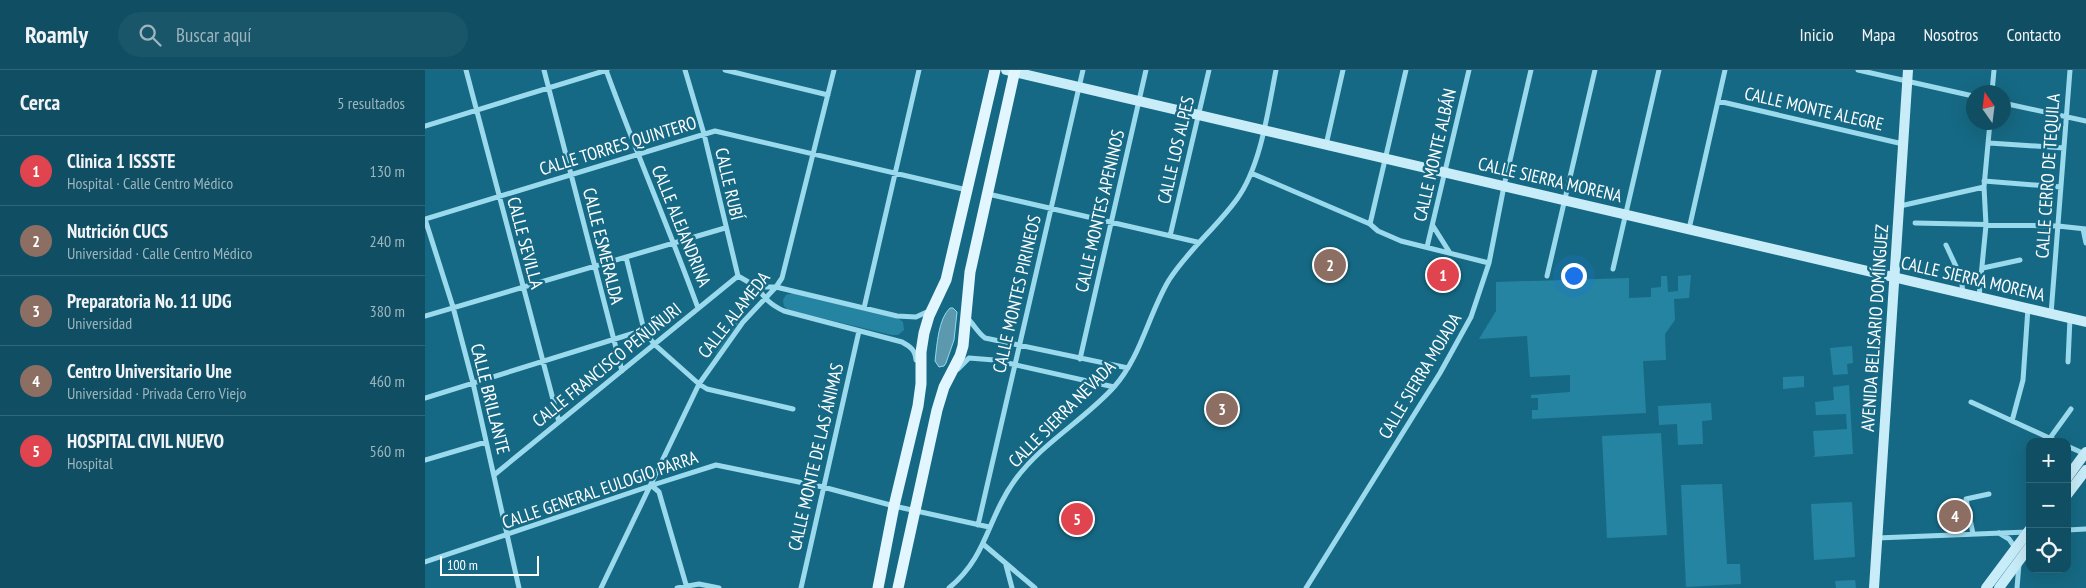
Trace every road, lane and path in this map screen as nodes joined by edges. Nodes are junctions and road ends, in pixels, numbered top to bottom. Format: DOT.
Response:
graph roads {
  1 [pos="466,70"];
  2 [pos="544,70"];
  3 [pos="607,70"];
  4 [pos="685,70"];
  5 [pos="725,70"];
  6 [pos="834,70"];
  7 [pos="919,70"];
  8 [pos="995,70"];
  9 [pos="1083,70"];
  10 [pos="1146,70"];
  11 [pos="1209,70"];
  12 [pos="1276,70"];
  13 [pos="1343,70"];
  14 [pos="1405,70"];
  15 [pos="1469,70"];
  16 [pos="1531,70"];
  17 [pos="1595,70"];
  18 [pos="1659,70"];
  19 [pos="1725,70"];
  20 [pos="1859,70"];
  21 [pos="1908,70"];
  22 [pos="1994,70"];
  23 [pos="2070,70"];
  24 [pos="1012,71"];
  25 [pos="1907,82"];
  26 [pos="1993,85"];
  27 [pos="1079,87"];
  28 [pos="549,88"];
  29 [pos="828,95"];
  30 [pos="1966,95"];
  31 [pos="1139,100"];
  32 [pos="1718,101"];
  33 [pos="2011,105"];
  34 [pos="476,110"];
  35 [pos="1199,114"];
  36 [pos="2067,118"];
  37 [pos="2086,121"];
  38 [pos="425,126"];
  39 [pos="1263,129"];
  40 [pos="1990,130"];
  41 [pos="704,134"];
  42 [pos="1989,143"];
  43 [pos="1903,144"];
  44 [pos="1325,145"];
  45 [pos="2064,148"];
  46 [pos="637,154"];
  47 [pos="813,154"];
  48 [pos="1385,159"];
  49 [pos="896,173"];
  50 [pos="1251,173"];
  51 [pos="1445,173"];
  52 [pos="571,174"];
  53 [pos="1984,184"];
  54 [pos="1504,186"];
  55 [pos="2061,187"];
  56 [pos="967,190"];
  57 [pos="988,194"];
  58 [pos="499,196"];
  59 [pos="1565,200"];
  60 [pos="1899,206"];
  61 [pos="1051,209"];
  62 [pos="1625,214"];
  63 [pos="425,219"];
  64 [pos="1111,223"];
  65 [pos="1915,223"];
  66 [pos="1370,224"];
  67 [pos="1986,225"];
  68 [pos="1433,226"];
  69 [pos="2058,226"];
  70 [pos="725,228"];
  71 [pos="1689,229"];
  72 [pos="2084,229"];
  73 [pos="1170,236"];
  74 [pos="1197,242"];
  75 [pos="674,243"];
  76 [pos="2086,243"];
  77 [pos="1946,245"];
  78 [pos="1427,247"];
  79 [pos="1450,253"];
  80 [pos="626,257"];
  81 [pos="2020,260"];
  82 [pos="1489,263"];
  83 [pos="594,267"];
  84 [pos="1983,268"];
  85 [pos="1613,269"];
  86 [pos="737,276"];
  87 [pos="1547,276"];
  88 [pos="1895,277"];
  89 [pos="757,286"];
  90 [pos="522,287"];
  91 [pos="776,287"];
  92 [pos="1963,293"];
  93 [pos="1979,297"];
  94 [pos="765,300"];
  95 [pos="936,304"];
  96 [pos="453,307"];
  97 [pos="698,308"];
  98 [pos="864,308"];
  99 [pos="2028,308"];
  100 [pos="2051,314"];
  101 [pos="425,316"];
  102 [pos="966,318"];
  103 [pos="2070,318"];
  104 [pos="2086,322"];
  105 [pos="644,330"];
  106 [pos="859,331"];
  107 [pos="613,340"];
  108 [pos="654,344"];
  109 [pos="1019,346"];
  110 [pos="1079,359"];
  111 [pos="542,362"];
  112 [pos="2068,362"];
  113 [pos="1015,364"];
  114 [pos="1128,368"];
  115 [pos="622,371"];
  116 [pos="473,383"];
  117 [pos="699,384"];
  118 [pos="921,384"];
  119 [pos="944,387"];
  120 [pos="1114,387"];
  121 [pos="425,398"];
  122 [pos="1971,402"];
  123 [pos="793,409"];
  124 [pos="2071,409"];
  125 [pos="2012,420"];
  126 [pos="559,422"];
  127 [pos="2050,438"];
  128 [pos="486,442"];
  129 [pos="2071,448"];
  130 [pos="2085,453"];
  131 [pos="425,460"];
  132 [pos="2086,470"];
  133 [pos="2071,472"];
  134 [pos="494,475"];
  135 [pos="651,485"];
  136 [pos="823,487"];
  137 [pos="2071,490"];
  138 [pos="1989,494"];
  139 [pos="894,506"];
  140 [pos="915,511"];
  141 [pos="978,525"];
  142 [pos="989,527"];
  143 [pos="2086,529"];
  144 [pos="2071,530"];
  145 [pos="2026,531"];
  146 [pos="1999,533"];
  147 [pos="1973,534"];
  148 [pos="508,535"];
  149 [pos="2026,535"];
  150 [pos="1877,538"];
  151 [pos="983,544"];
  152 [pos="2016,548"];
  153 [pos="2026,551"];
  154 [pos="2019,560"];
  155 [pos="425,562"];
  156 [pos="1006,564"];
  157 [pos="687,587"];
  158 [pos="519,588"];
  159 [pos="601,588"];
  160 [pos="677,588"];
  161 [pos="719,588"];
  162 [pos="801,588"];
  163 [pos="878,588"];
  164 [pos="898,588"];
  165 [pos="949,588"];
  166 [pos="1012,588"];
  167 [pos="1035,588"];
  168 [pos="1306,588"];
  169 [pos="1874,588"];
  170 [pos="1986,588"];
  171 [pos="1999,588"];
  172 [pos="2017,588"];
  1 -- 34 [label="street, CALLE SEVILLA"];
  2 -- 28 [label="street, CALLE ESMERALDA"];
  3 -- 28 [label="street"];
  3 -- 46 [label="street, CALLE ALEJANDRINA"];
  4 -- 41 [label="street, CALLE RUBÍ"];
  5 -- 29 [label="street"];
  6 -- 29 [label="street, CALLE ALAMEDA"];
  7 -- 49 [label="street"];
  8 -- 56 [label="main road"];
  9 -- 27 [label="street, CALLE MONTES PIRINEOS"];
  10 -- 31 [label="street, CALLE MONTES APENINOS"];
  11 -- 35 [label="street, CALLE LOS ALPES"];
  12 -- 39 [label="street, CALLE SIERRA NEVADA"];
  13 -- 44 [label="street"];
  14 -- 48 [label="street"];
  15 -- 51 [label="street, CALLE MONTE ALBÁN"];
  16 -- 54 [label="street, CALLE SIERRA MOJADA"];
  17 -- 59 [label="street"];
  18 -- 62 [label="street"];
  19 -- 32 [label="street"];
  20 -- 25 [label="street"];
  21 -- 25 [label="street, AVENIDA BELISARIO DOMÍNGUEZ"];
  22 -- 26 [label="street"];
  23 -- 36 [label="street, CALLE CERRO DE TEQUILA"];
  24 -- 27 [label="street, CALLE SIERRA MORENA"];
  24 -- 57 [label="main road"];
  25 -- 30 [label="street"];
  25 -- 43 [label="street, AVENIDA BELISARIO DOMÍNGUEZ"];
  27 -- 31 [label="street, CALLE SIERRA MORENA"];
  27 -- 61 [label="street, CALLE MONTES PIRINEOS"];
  28 -- 34 [label="street"];
  28 -- 52 [label="street, CALLE ESMERALDA"];
  29 -- 47 [label="street, CALLE ALAMEDA"];
  31 -- 35 [label="street, CALLE SIERRA MORENA"];
  31 -- 64 [label="street, CALLE MONTES APENINOS"];
  32 -- 43 [label="street, CALLE MONTE ALEGRE"];
  32 -- 71 [label="street"];
  33 -- 36 [label="street"];
  34 -- 38 [label="street"];
  34 -- 58 [label="street, CALLE SEVILLA"];
  35 -- 39 [label="street, CALLE SIERRA MORENA"];
  35 -- 73 [label="street, CALLE LOS ALPES"];
  36 -- 37 [label="street"];
  36 -- 45 [label="street, CALLE CERRO DE TEQUILA"];
  39 -- 44 [label="street, CALLE SIERRA MORENA"];
  39 -- 50 [label="street, CALLE SIERRA NEVADA"];
  40 -- 42 [label="street"];
  41 -- 46 [label="street, CALLE TORRES QUINTERO"];
  41 -- 47 [label="street, CALLE TORRES QUINTERO"];
  41 -- 70 [label="street, CALLE RUBÍ"];
  42 -- 45 [label="street"];
  42 -- 53 [label="street"];
  43 -- 60 [label="street, AVENIDA BELISARIO DOMÍNGUEZ"];
  44 -- 48 [label="street, CALLE SIERRA MORENA"];
  45 -- 55 [label="street, CALLE CERRO DE TEQUILA"];
  46 -- 52 [label="street, CALLE TORRES QUINTERO"];
  46 -- 75 [label="street, CALLE ALEJANDRINA"];
  47 -- 49 [label="street, CALLE TORRES QUINTERO"];
  47 -- 91 [label="street, CALLE ALAMEDA"];
  48 -- 51 [label="street, CALLE SIERRA MORENA"];
  48 -- 66 [label="street"];
  49 -- 56 [label="street, CALLE TORRES QUINTERO"];
  49 -- 98 [label="street"];
  50 -- 66 [label="street"];
  50 -- 74 [label="street, CALLE SIERRA NEVADA"];
  51 -- 54 [label="street, CALLE SIERRA MORENA"];
  51 -- 68 [label="street, CALLE MONTE ALBÁN"];
  52 -- 58 [label="street, CALLE TORRES QUINTERO"];
  52 -- 83 [label="street, CALLE ESMERALDA"];
  53 -- 55 [label="street"];
  53 -- 60 [label="street"];
  53 -- 67 [label="street"];
  54 -- 59 [label="street, CALLE SIERRA MORENA"];
  54 -- 82 [label="street, CALLE SIERRA MOJADA"];
  55 -- 69 [label="street, CALLE CERRO DE TEQUILA"];
  56 -- 95 [label="main road"];
  57 -- 61 [label="street"];
  57 -- 102 [label="main road"];
  58 -- 63 [label="street, CALLE TORRES QUINTERO"];
  58 -- 90 [label="street, CALLE SEVILLA"];
  59 -- 62 [label="street, CALLE SIERRA MORENA"];
  59 -- 87 [label="street"];
  60 -- 88 [label="street, AVENIDA BELISARIO DOMÍNGUEZ"];
  61 -- 64 [label="street"];
  61 -- 109 [label="street, CALLE MONTES PIRINEOS"];
  62 -- 71 [label="street, CALLE SIERRA MORENA"];
  62 -- 85 [label="street"];
  63 -- 96 [label="street, CALLE BRILLANTE"];
  64 -- 73 [label="street"];
  64 -- 110 [label="street, CALLE MONTES APENINOS"];
  65 -- 67 [label="street"];
  66 -- 78 [label="street"];
  67 -- 69 [label="street"];
  67 -- 84 [label="street"];
  68 -- 78 [label="street, CALLE MONTE ALBÁN"];
  68 -- 79 [label="street"];
  69 -- 72 [label="street"];
  69 -- 100 [label="street, CALLE CERRO DE TEQUILA"];
  70 -- 75 [label="street"];
  70 -- 86 [label="street, CALLE RUBÍ"];
  71 -- 88 [label="street, CALLE SIERRA MORENA"];
  72 -- 76 [label="street"];
  73 -- 74 [label="street"];
  74 -- 114 [label="street, CALLE SIERRA NEVADA"];
  75 -- 80 [label="street"];
  75 -- 97 [label="street, CALLE ALEJANDRINA"];
  77 -- 92 [label="street"];
  78 -- 79 [label="street"];
  79 -- 82 [label="street"];
  80 -- 83 [label="street"];
  80 -- 105 [label="street"];
  81 -- 84 [label="street"];
  82 -- 168 [label="street, CALLE SIERRA MOJADA"];
  83 -- 90 [label="street"];
  83 -- 107 [label="street, CALLE ESMERALDA"];
  84 -- 93 [label="street"];
  86 -- 89 [label="street"];
  86 -- 97 [label="street, CALLE FRANCISCO PEÑUÑURI"];
  88 -- 92 [label="street, CALLE SIERRA MORENA"];
  88 -- 150 [label="street, AVENIDA BELISARIO DOMÍNGUEZ"];
  89 -- 91 [label="street"];
  89 -- 94 [label="street"];
  90 -- 96 [label="street"];
  90 -- 111 [label="street, CALLE SEVILLA"];
  91 -- 94 [label="street, CALLE ALAMEDA"];
  91 -- 98 [label="street"];
  92 -- 93 [label="street, CALLE SIERRA MORENA"];
  93 -- 99 [label="street, CALLE SIERRA MORENA"];
  94 -- 106 [label="street"];
  94 -- 117 [label="street, CALLE ALAMEDA"];
  95 -- 98 [label="street"];
  95 -- 118 [label="main road"];
  96 -- 101 [label="street"];
  96 -- 116 [label="street, CALLE BRILLANTE"];
  97 -- 108 [label="street, CALLE FRANCISCO PEÑUÑURI"];
  99 -- 100 [label="street, CALLE SIERRA MORENA"];
  99 -- 125 [label="street"];
  100 -- 103 [label="street, CALLE SIERRA MORENA"];
  102 -- 109 [label="street"];
  102 -- 119 [label="main road"];
  103 -- 104 [label="street, CALLE SIERRA MORENA"];
  103 -- 112 [label="street"];
  105 -- 107 [label="street"];
  105 -- 108 [label="street"];
  106 -- 118 [label="street"];
  106 -- 136 [label="street, CALLE MONTE DE LAS ÁNIMAS"];
  107 -- 111 [label="street"];
  107 -- 115 [label="street, CALLE ESMERALDA"];
  108 -- 115 [label="street, CALLE FRANCISCO PEÑUÑURI"];
  108 -- 117 [label="street"];
  109 -- 110 [label="street"];
  109 -- 113 [label="street, CALLE MONTES PIRINEOS"];
  110 -- 114 [label="street"];
  111 -- 116 [label="street"];
  111 -- 126 [label="street, CALLE SEVILLA"];
  113 -- 119 [label="street"];
  113 -- 120 [label="street"];
  113 -- 141 [label="street, CALLE MONTES PIRINEOS"];
  114 -- 120 [label="street, CALLE SIERRA NEVADA"];
  115 -- 126 [label="street, CALLE FRANCISCO PEÑUÑURI"];
  116 -- 121 [label="street"];
  116 -- 128 [label="street, CALLE BRILLANTE"];
  117 -- 123 [label="street"];
  117 -- 135 [label="street, CALLE ALAMEDA"];
  118 -- 139 [label="main road"];
  119 -- 140 [label="main road"];
  120 -- 142 [label="street, CALLE SIERRA NEVADA"];
  122 -- 125 [label="street"];
  124 -- 127 [label="street"];
  125 -- 127 [label="street"];
  126 -- 134 [label="street, CALLE FRANCISCO PEÑUÑURI"];
  128 -- 131 [label="street"];
  128 -- 134 [label="street, CALLE BRILLANTE"];
  129 -- 130 [label="street"];
  130 -- 133 [label="street"];
  132 -- 137 [label="street"];
  134 -- 148 [label="street, CALLE BRILLANTE"];
  135 -- 136 [label="street, CALLE GENERAL EULOGIO PARRA"];
  135 -- 148 [label="street, CALLE GENERAL EULOGIO PARRA"];
  135 -- 157 [label="street"];
  135 -- 159 [label="street, CALLE ALAMEDA"];
  136 -- 139 [label="street, CALLE GENERAL EULOGIO PARRA"];
  136 -- 162 [label="street, CALLE MONTE DE LAS ÁNIMAS"];
  138 -- 147 [label="street"];
  139 -- 140 [label="street, CALLE GENERAL EULOGIO PARRA"];
  139 -- 163 [label="main road"];
  140 -- 141 [label="street, CALLE GENERAL EULOGIO PARRA"];
  140 -- 164 [label="main road"];
  141 -- 142 [label="street, CALLE GENERAL EULOGIO PARRA"];
  142 -- 151 [label="street, CALLE SIERRA NEVADA"];
  143 -- 144 [label="street"];
  145 -- 146 [label="street"];
  146 -- 147 [label="street"];
  146 -- 152 [label="street"];
  147 -- 150 [label="street"];
  148 -- 155 [label="street, CALLE GENERAL EULOGIO PARRA"];
  148 -- 158 [label="street, CALLE BRILLANTE"];
  149 -- 152 [label="street"];
  150 -- 169 [label="street, AVENIDA BELISARIO DOMÍNGUEZ"];
  151 -- 156 [label="street"];
  151 -- 165 [label="street, CALLE SIERRA NEVADA"];
  152 -- 154 [label="street"];
  152 -- 170 [label="street"];
  153 -- 154 [label="street"];
  154 -- 171 [label="street"];
  154 -- 172 [label="street"];
  156 -- 166 [label="street"];
  156 -- 167 [label="street"];
  157 -- 160 [label="street"];
  157 -- 161 [label="street"];
}
